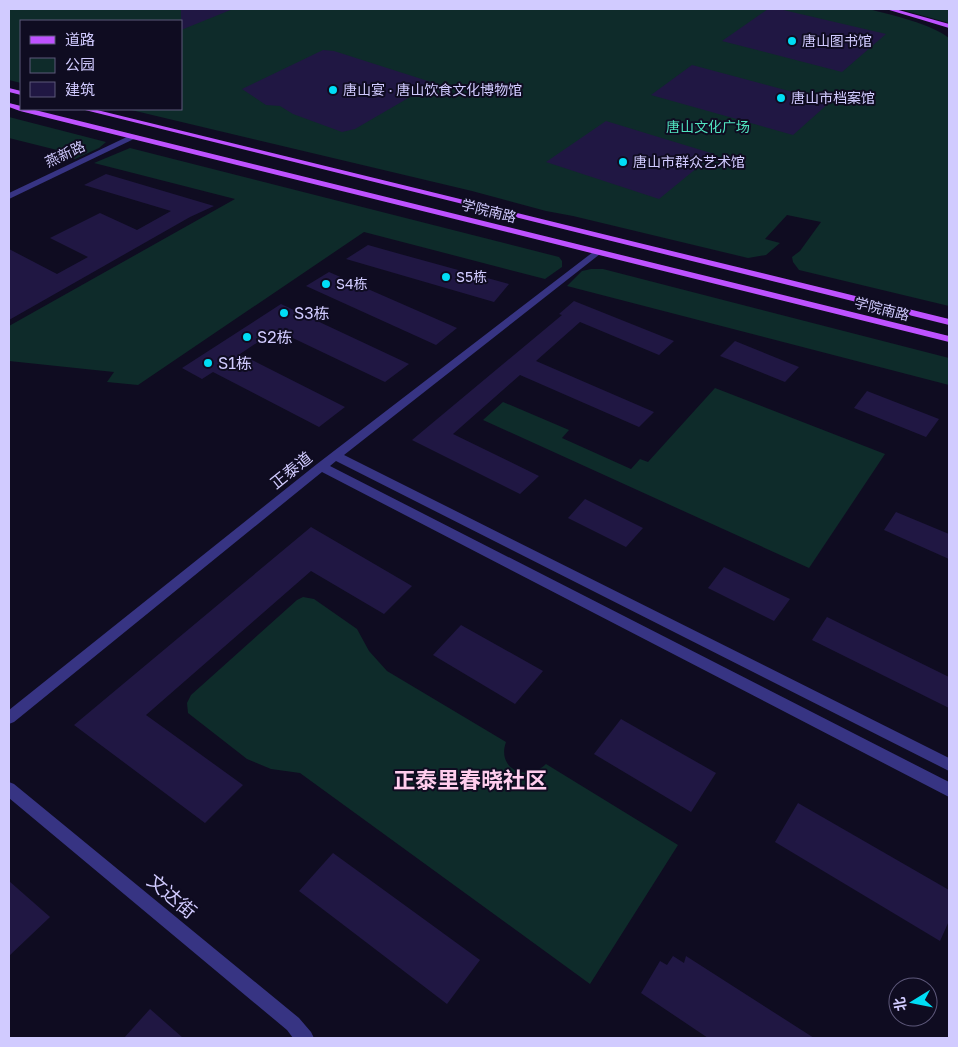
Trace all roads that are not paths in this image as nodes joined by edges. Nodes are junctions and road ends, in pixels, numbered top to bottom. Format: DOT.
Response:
graph roads {
  1 [pos="890,9"];
  2 [pos="949,26"];
  3 [pos="30,110"];
  4 [pos="89,110"];
  5 [pos="134,137"];
  6 [pos="9,196"];
  7 [pos="596,252"];
  8 [pos="949,322"];
  9 [pos="949,340"];
  10 [pos="336,456"];
  11 [pos="321,467"];
  12 [pos="9,718"];
  13 [pos="949,765"];
  14 [pos="9,789"];
  15 [pos="949,790"];
  16 [pos="305,1038"];
  1 -- 2 [label="main road"];
  3 -- 5 [label="main road, 学院南路"];
  4 -- 8 [label="main road, 学院南路"];
  5 -- 6 [label="street, 燕新路"];
  5 -- 7 [label="main road, 学院南路"];
  7 -- 9 [label="main road, 学院南路"];
  7 -- 10 [label="street, 正泰道"];
  10 -- 11 [label="street, 正泰道"];
  10 -- 13 [label="street"];
  11 -- 12 [label="street, 正泰道"];
  11 -- 15 [label="street"];
  14 -- 16 [label="street, 文达街"];
}
